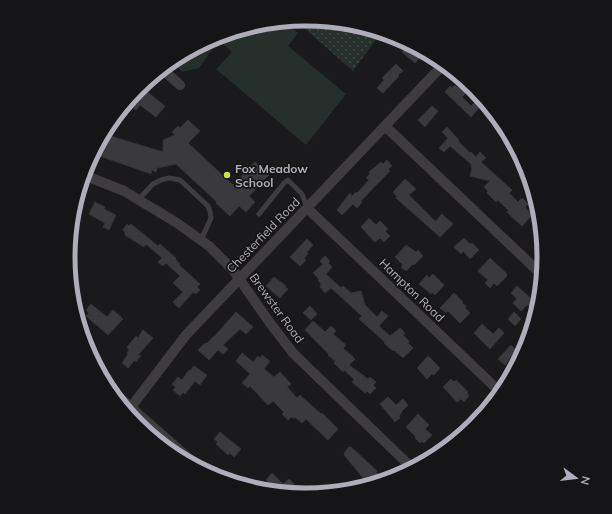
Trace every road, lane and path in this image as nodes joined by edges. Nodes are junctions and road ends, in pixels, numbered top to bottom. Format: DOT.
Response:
graph roads {
  1 [pos="439,69"];
  2 [pos="166,73"];
  3 [pos="180,85"];
  4 [pos="385,126"];
  5 [pos="90,176"];
  6 [pos="139,199"];
  7 [pos="307,208"];
  8 [pos="260,214"];
  9 [pos="201,240"];
  10 [pos="537,270"];
  11 [pos="239,279"];
  12 [pos="496,388"];
  13 [pos="130,407"];
  14 [pos="147,424"];
  15 [pos="173,445"];
  16 [pos="409,464"];
  1 -- 4 [label="street, Chesterfield Road"];
  2 -- 3 [label="street"];
  4 -- 7 [label="street, Chesterfield Road"];
  4 -- 10 [label="street"];
  5 -- 6 [label="street, Brewster Road"];
  6 -- 9 [label="street, Brewster Road"];
  6 -- 9 [label="lane"];
  7 -- 8 [label="lane"];
  7 -- 11 [label="street, Chesterfield Road"];
  7 -- 12 [label="street, Hampton Road"];
  9 -- 11 [label="street, Brewster Road"];
  11 -- 13 [label="street, Chesterfield Road"];
  11 -- 16 [label="street, Brewster Road"];
  14 -- 15 [label="street"];
}
